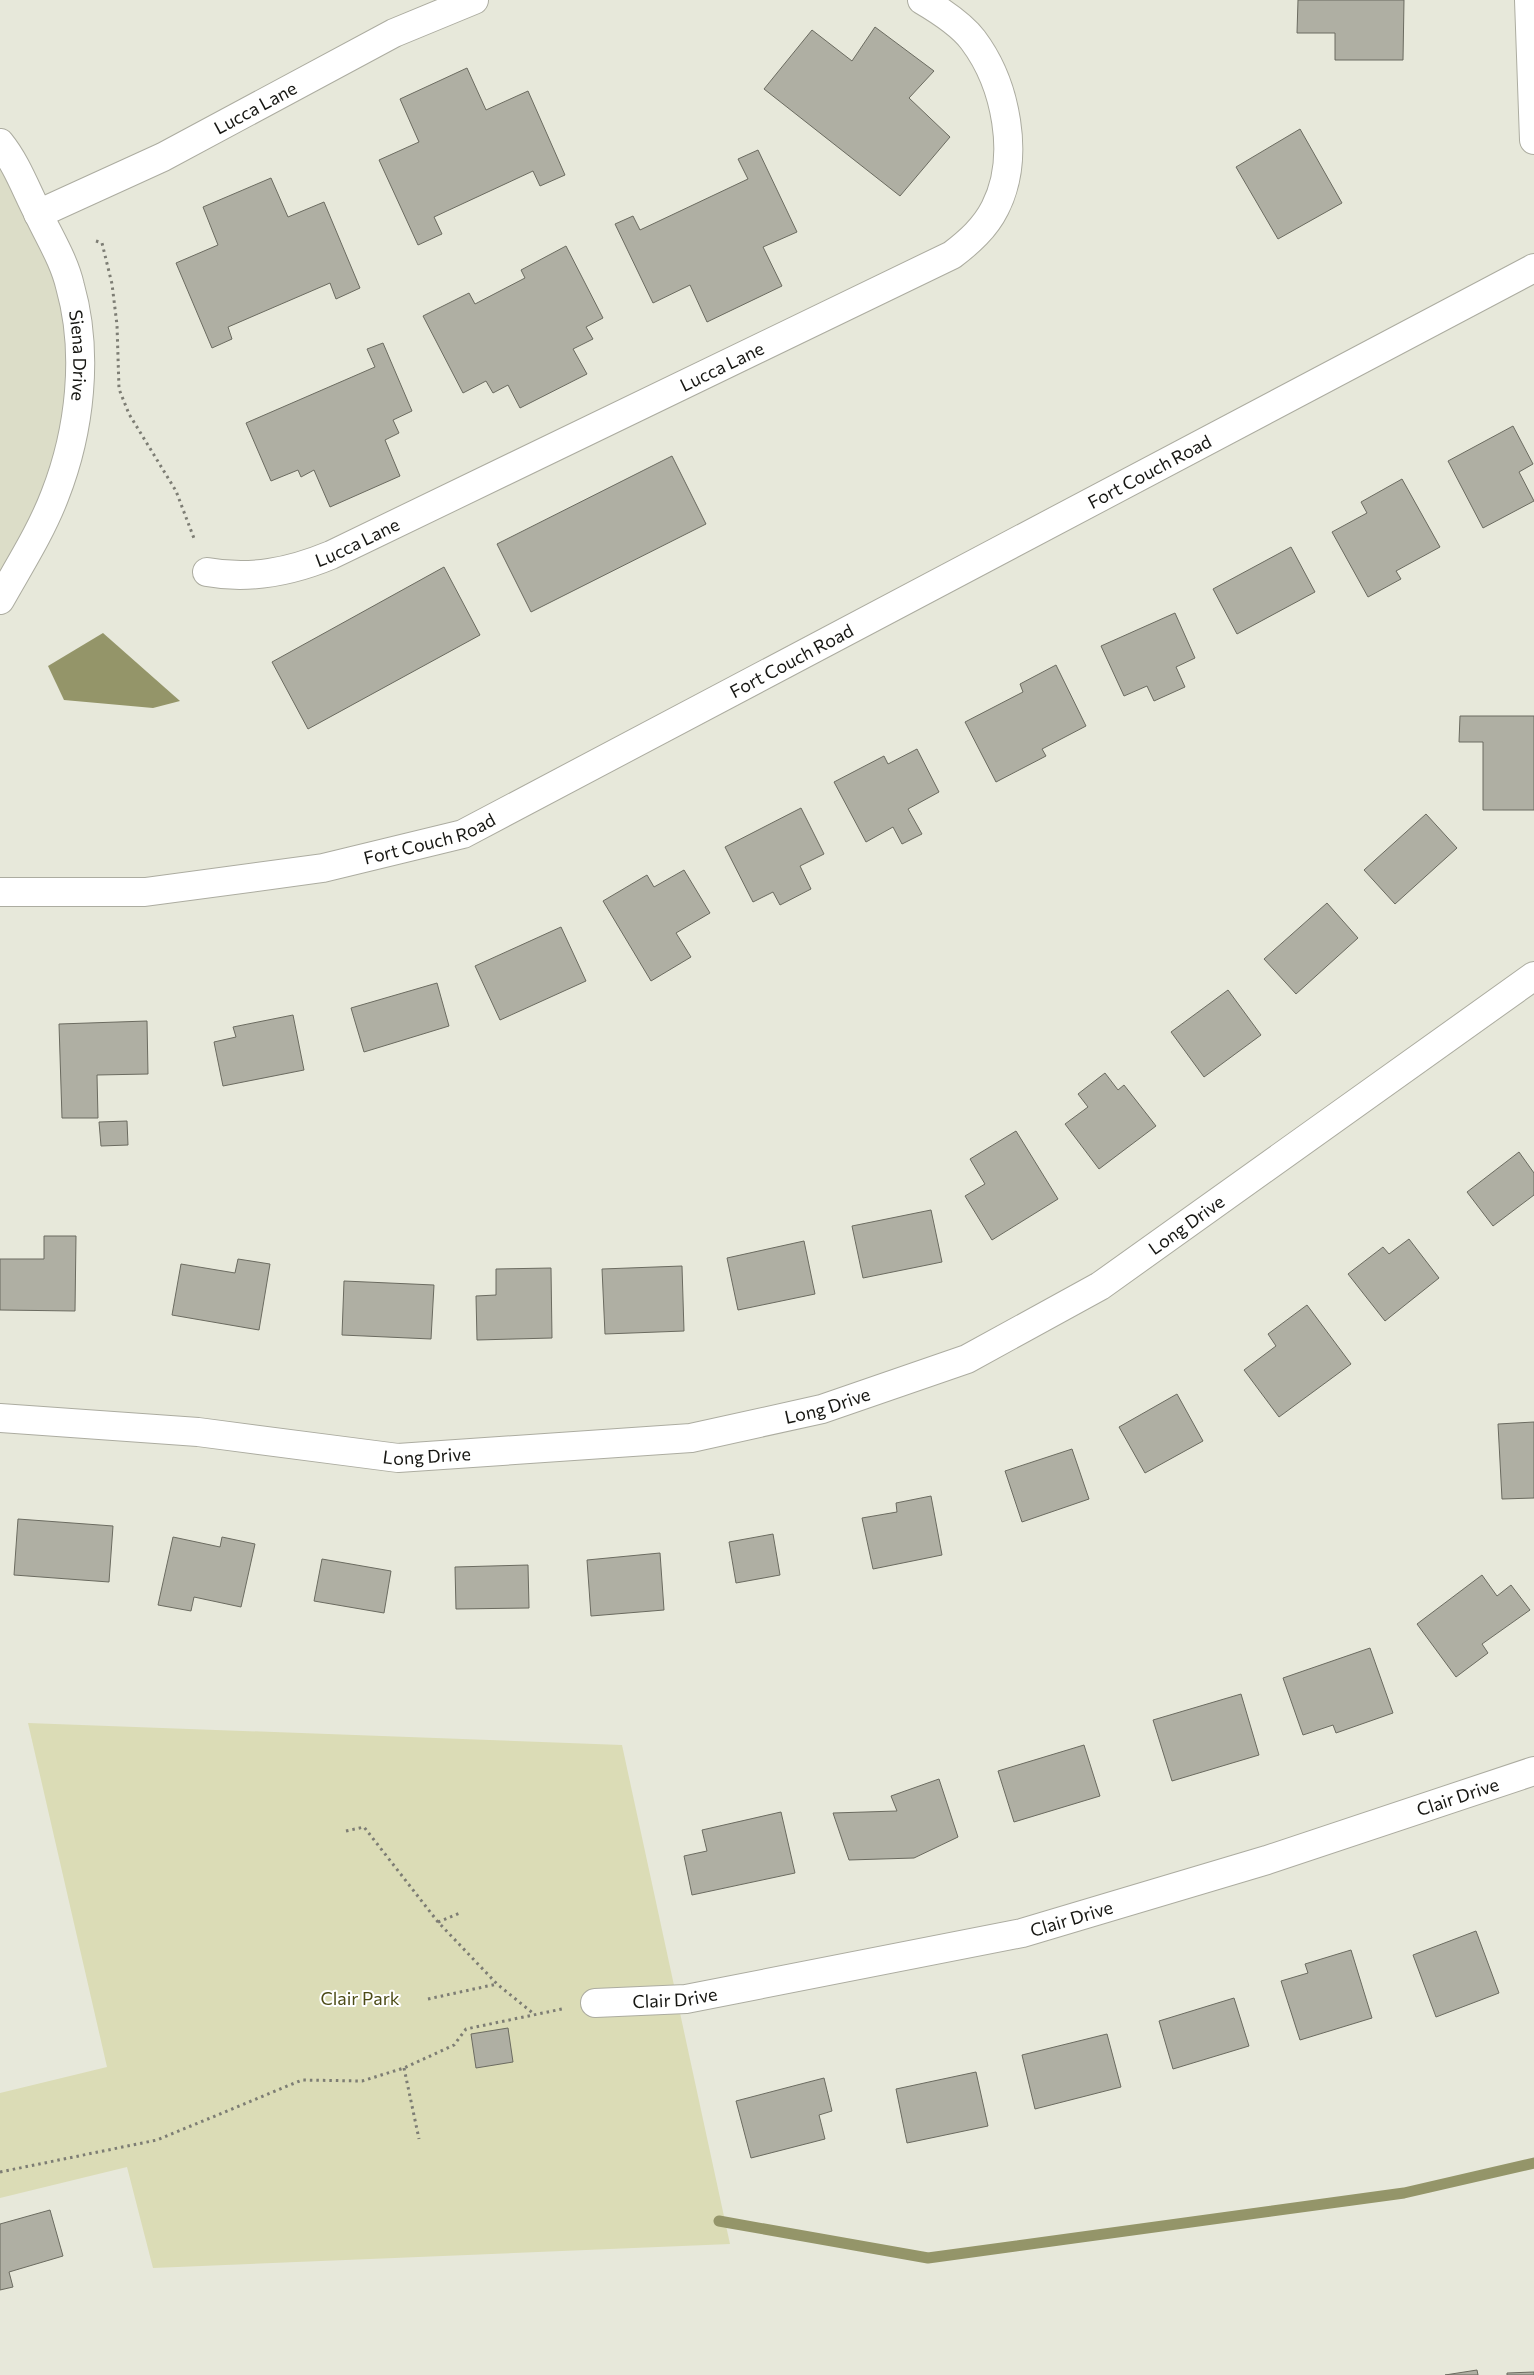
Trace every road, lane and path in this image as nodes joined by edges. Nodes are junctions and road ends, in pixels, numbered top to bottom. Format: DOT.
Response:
graph roads {
  1 [pos="474,0"];
  2 [pos="922,0"];
  3 [pos="1529,0"];
  4 [pos="1532,40"];
  5 [pos="1534,140"];
  6 [pos="0,143"];
  7 [pos="38,214"];
  8 [pos="96,241"];
  9 [pos="1534,268"];
  10 [pos="206,572"];
  11 [pos="0,600"];
  12 [pos="0,892"];
  13 [pos="1534,976"];
  14 [pos="0,1418"];
  15 [pos="1534,1771"];
  16 [pos="346,1831"];
  17 [pos="460,1913"];
  18 [pos="438,1922"];
  19 [pos="498,1984"];
  20 [pos="428,1999"];
  21 [pos="595,2003"];
  22 [pos="534,2015"];
  23 [pos="404,2068"];
  24 [pos="419,2139"];
  25 [pos="0,2172"];
  1 -- 7 [label="street, Lucca Lane"];
  2 -- 10 [label="street, Lucca Lane"];
  3 -- 4 [label="street"];
  4 -- 5 [label="street"];
  6 -- 7 [label="street, Siena Drive"];
  7 -- 11 [label="street, Siena Drive"];
  8 -- 10 [label="path"];
  9 -- 12 [label="street, Fort Couch Road"];
  13 -- 14 [label="street, Long Drive"];
  15 -- 21 [label="street, Clair Drive"];
  16 -- 18 [label="path"];
  17 -- 18 [label="path"];
  18 -- 19 [label="path"];
  19 -- 20 [label="path"];
  19 -- 22 [label="path"];
  21 -- 22 [label="path"];
  22 -- 23 [label="path"];
  23 -- 24 [label="path"];
  23 -- 25 [label="path"];
}
